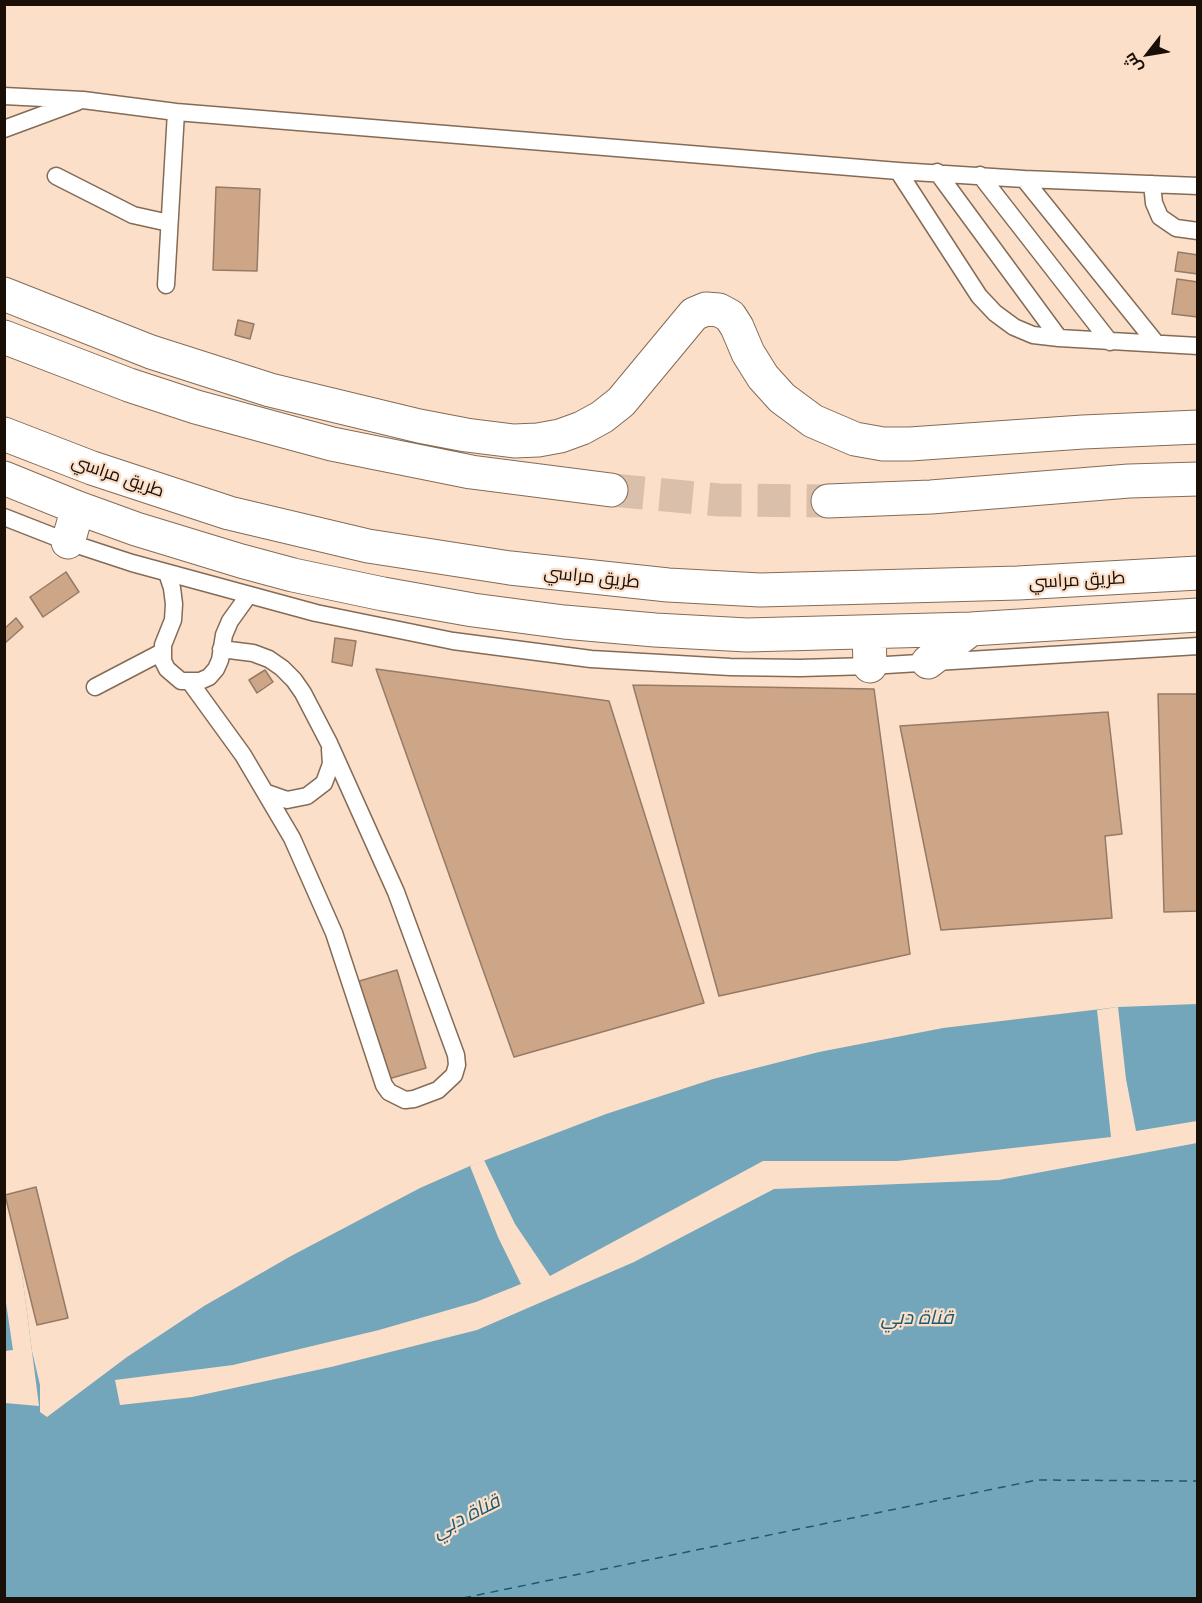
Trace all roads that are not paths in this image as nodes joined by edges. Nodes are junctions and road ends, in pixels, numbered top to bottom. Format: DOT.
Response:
graph roads {
  1 [pos="4,96"];
  2 [pos="83,100"];
  3 [pos="176,112"];
  4 [pos="4,129"];
  5 [pos="898,171"];
  6 [pos="937,172"];
  7 [pos="980,175"];
  8 [pos="56,176"];
  9 [pos="1023,179"];
  10 [pos="1152,184"];
  11 [pos="1197,186"];
  12 [pos="169,223"];
  13 [pos="1197,231"];
  14 [pos="166,285"];
  15 [pos="4,294"];
  16 [pos="4,337"];
  17 [pos="1059,338"];
  18 [pos="1110,342"];
  19 [pos="1156,343"];
  20 [pos="1197,346"];
  21 [pos="1197,427"];
  22 [pos="4,434"];
  23 [pos="4,478"];
  24 [pos="1197,479"];
  25 [pos="610,490"];
  26 [pos="828,501"];
  27 [pos="78,508"];
  28 [pos="4,517"];
  29 [pos="68,542"];
  30 [pos="166,573"];
  31 [pos="1197,573"];
  32 [pos="248,596"];
  33 [pos="1197,615"];
  34 [pos="971,629"];
  35 [pos="869,633"];
  36 [pos="1197,646"];
  37 [pos="221,649"];
  38 [pos="162,652"];
  39 [pos="928,662"];
  40 [pos="870,666"];
  41 [pos="190,682"];
  42 [pos="95,687"];
  43 [pos="329,743"];
  44 [pos="267,793"];
  1 -- 2 [label="lane"];
  2 -- 3 [label="lane"];
  2 -- 4 [label="lane"];
  3 -- 5 [label="lane"];
  3 -- 12 [label="lane"];
  5 -- 6 [label="lane"];
  5 -- 17 [label="lane"];
  6 -- 7 [label="lane"];
  6 -- 17 [label="lane"];
  7 -- 9 [label="lane"];
  7 -- 18 [label="lane"];
  8 -- 12 [label="lane"];
  9 -- 10 [label="lane"];
  9 -- 19 [label="lane"];
  10 -- 11 [label="lane"];
  10 -- 13 [label="lane"];
  12 -- 14 [label="lane"];
  15 -- 21 [label="street"];
  16 -- 25 [label="street"];
  17 -- 18 [label="lane"];
  18 -- 19 [label="lane"];
  19 -- 20 [label="lane"];
  22 -- 31 [label="street, طريق مراسي"];
  23 -- 27 [label="street"];
  24 -- 26 [label="street"];
  27 -- 29 [label="street"];
  27 -- 35 [label="street"];
  28 -- 29 [label="lane"];
  29 -- 30 [label="lane"];
  30 -- 32 [label="lane"];
  30 -- 38 [label="lane"];
  32 -- 37 [label="lane"];
  32 -- 40 [label="lane"];
  33 -- 34 [label="street"];
  34 -- 35 [label="street"];
  34 -- 39 [label="street"];
  35 -- 40 [label="street"];
  36 -- 39 [label="lane"];
  37 -- 41 [label="lane"];
  37 -- 43 [label="lane"];
  38 -- 41 [label="lane"];
  38 -- 42 [label="lane"];
  39 -- 40 [label="lane"];
  41 -- 44 [label="lane"];
  43 -- 44 [label="lane"];
  43 -- 44 [label="lane"];
}
